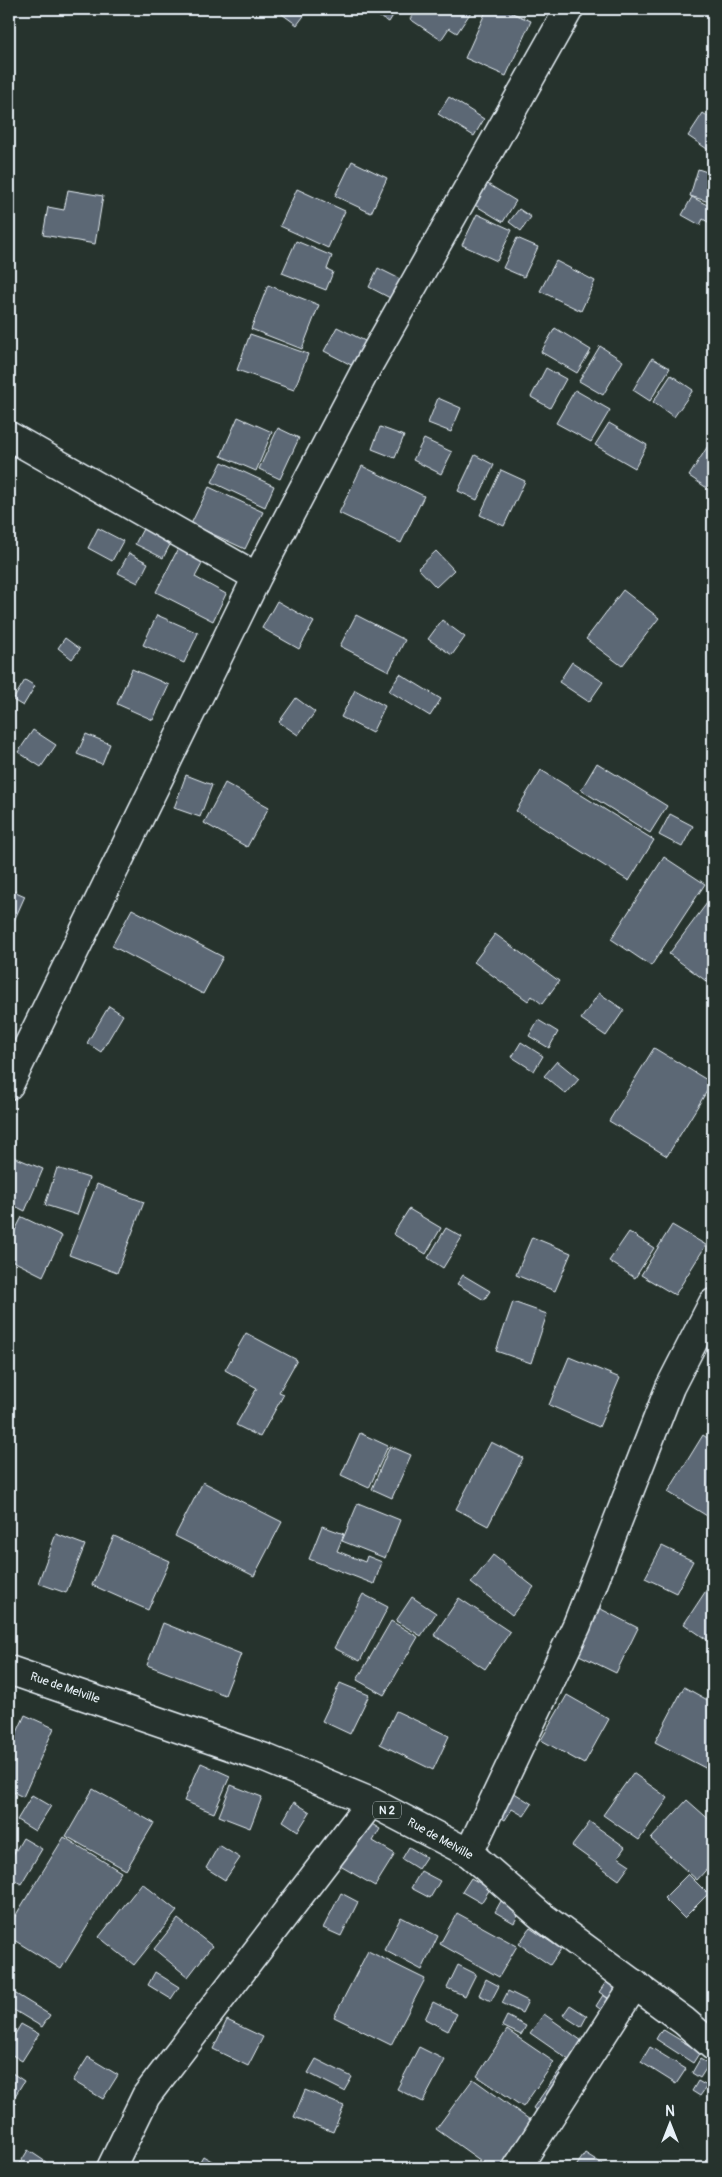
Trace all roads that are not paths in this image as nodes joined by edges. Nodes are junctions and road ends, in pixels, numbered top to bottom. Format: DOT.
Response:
graph roads {
  1 [pos="569,9"];
  2 [pos="9,436"];
  3 [pos="257,577"];
  4 [pos="9,1085"];
  5 [pos="713,1303"];
  6 [pos="9,1670"];
  7 [pos="371,1802"];
  8 [pos="469,1853"];
  9 [pos="634,1984"];
  10 [pos="713,2046"];
  11 [pos="112,2168"];
  12 [pos="517,2168"];
  1 -- 3 [label="street"];
  2 -- 3 [label="street"];
  3 -- 4 [label="street"];
  5 -- 8 [label="street"];
  6 -- 7 [label="street, Rue de Melville / N 2"];
  7 -- 8 [label="street, Rue de Melville / N 2"];
  7 -- 11 [label="street"];
  8 -- 9 [label="street, Rue de Melville / N 2"];
  9 -- 10 [label="street, Rue de Melville / N 2"];
  9 -- 12 [label="street"];
}
